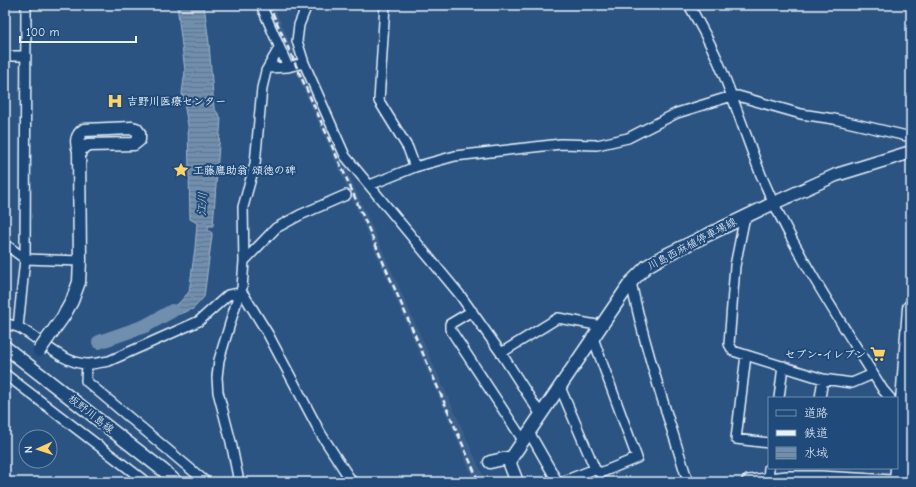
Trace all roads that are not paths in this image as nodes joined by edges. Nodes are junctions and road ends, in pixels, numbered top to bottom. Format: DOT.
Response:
graph roads {
  1 [pos="26,5"];
  2 [pos="261,5"];
  3 [pos="308,5"];
  4 [pos="385,5"];
  5 [pos="689,5"];
  6 [pos="279,46"];
  7 [pos="5,56"];
  8 [pos="26,56"];
  9 [pos="304,63"];
  10 [pos="288,67"];
  11 [pos="268,68"];
  12 [pos="732,96"];
  13 [pos="911,137"];
  14 [pos="79,151"];
  15 [pos="911,152"];
  16 [pos="415,167"];
  17 [pos="370,186"];
  18 [pos="346,195"];
  19 [pos="774,202"];
  20 [pos="745,216"];
  21 [pos="5,244"];
  22 [pos="25,259"];
  23 [pos="244,260"];
  24 [pos="80,262"];
  25 [pos="631,282"];
  26 [pos="240,293"];
  27 [pos="911,308"];
  28 [pos="472,311"];
  29 [pos="5,323"];
  30 [pos="602,326"];
  31 [pos="18,327"];
  32 [pos="593,338"];
  33 [pos="5,347"];
  34 [pos="501,353"];
  35 [pos="746,355"];
  36 [pos="87,364"];
  37 [pos="28,365"];
  38 [pos="783,366"];
  39 [pos="5,374"];
  40 [pos="873,374"];
  41 [pos="823,378"];
  42 [pos="560,387"];
  43 [pos="779,397"];
  44 [pos="820,397"];
  45 [pos="889,397"];
  46 [pos="900,409"];
  47 [pos="541,414"];
  48 [pos="911,434"];
  49 [pos="526,436"];
  50 [pos="768,443"];
  51 [pos="512,457"];
  52 [pos="490,462"];
  53 [pos="595,469"];
  54 [pos="769,469"];
  55 [pos="812,472"];
  56 [pos="768,479"];
  57 [pos="902,481"];
  58 [pos="146,482"];
  59 [pos="176,482"];
  60 [pos="206,482"];
  61 [pos="239,482"];
  62 [pos="352,482"];
  63 [pos="517,482"];
  64 [pos="688,482"];
  65 [pos="746,482"];
  1 -- 8 [label="street"];
  2 -- 6 [label="street"];
  3 -- 9 [label="street"];
  4 -- 16 [label="street"];
  5 -- 12 [label="street"];
  6 -- 10 [label="street"];
  6 -- 11 [label="street"];
  7 -- 8 [label="street"];
  8 -- 22 [label="street"];
  9 -- 10 [label="street"];
  9 -- 17 [label="street"];
  10 -- 11 [label="street"];
  11 -- 23 [label="street"];
  12 -- 13 [label="street"];
  12 -- 16 [label="street"];
  12 -- 19 [label="street"];
  14 -- 14 [label="main road"];
  14 -- 24 [label="main road"];
  15 -- 19 [label="main road, 川島西麻植停車場線"];
  16 -- 17 [label="street"];
  17 -- 28 [label="street"];
  18 -- 23 [label="street"];
  19 -- 20 [label="main road, 川島西麻植停車場線"];
  19 -- 40 [label="street"];
  20 -- 25 [label="main road, 川島西麻植停車場線"];
  20 -- 35 [label="street"];
  21 -- 22 [label="street"];
  22 -- 24 [label="street"];
  22 -- 31 [label="street"];
  23 -- 26 [label="street"];
  24 -- 37 [label="main road, bridge"];
  25 -- 30 [label="main road, 川島西麻植停車場線"];
  25 -- 64 [label="street"];
  26 -- 36 [label="street"];
  26 -- 61 [label="street"];
  26 -- 62 [label="street"];
  27 -- 46 [label="highway"];
  28 -- 34 [label="street"];
  28 -- 49 [label="street"];
  29 -- 31 [label="street"];
  30 -- 32 [label="main road, 川島西麻植停車場線"];
  30 -- 34 [label="street"];
  31 -- 36 [label="street"];
  32 -- 42 [label="main road, 川島西麻植停車場線"];
  32 -- 53 [label="street"];
  33 -- 37 [label="main road, 板野川島線"];
  34 -- 47 [label="street"];
  35 -- 38 [label="street"];
  35 -- 50 [label="street"];
  36 -- 60 [label="street"];
  37 -- 59 [label="main road, 板野川島線"];
  38 -- 41 [label="street"];
  38 -- 43 [label="street"];
  39 -- 58 [label="street"];
  40 -- 41 [label="street"];
  40 -- 45 [label="street"];
  41 -- 44 [label="street"];
  42 -- 47 [label="main road, 川島西麻植停車場線"];
  42 -- 53 [label="street"];
  46 -- 48 [label="street"];
  46 -- 57 [label="highway"];
  47 -- 49 [label="main road, 川島西麻植停車場線"];
  49 -- 51 [label="main road, 川島西麻植停車場線"];
  49 -- 53 [label="street"];
  51 -- 52 [label="main road"];
  51 -- 63 [label="main road"];
  54 -- 56 [label="street"];
  55 -- 56 [label="street"];
  55 -- 57 [label="street"];
  56 -- 65 [label="street"];
}
